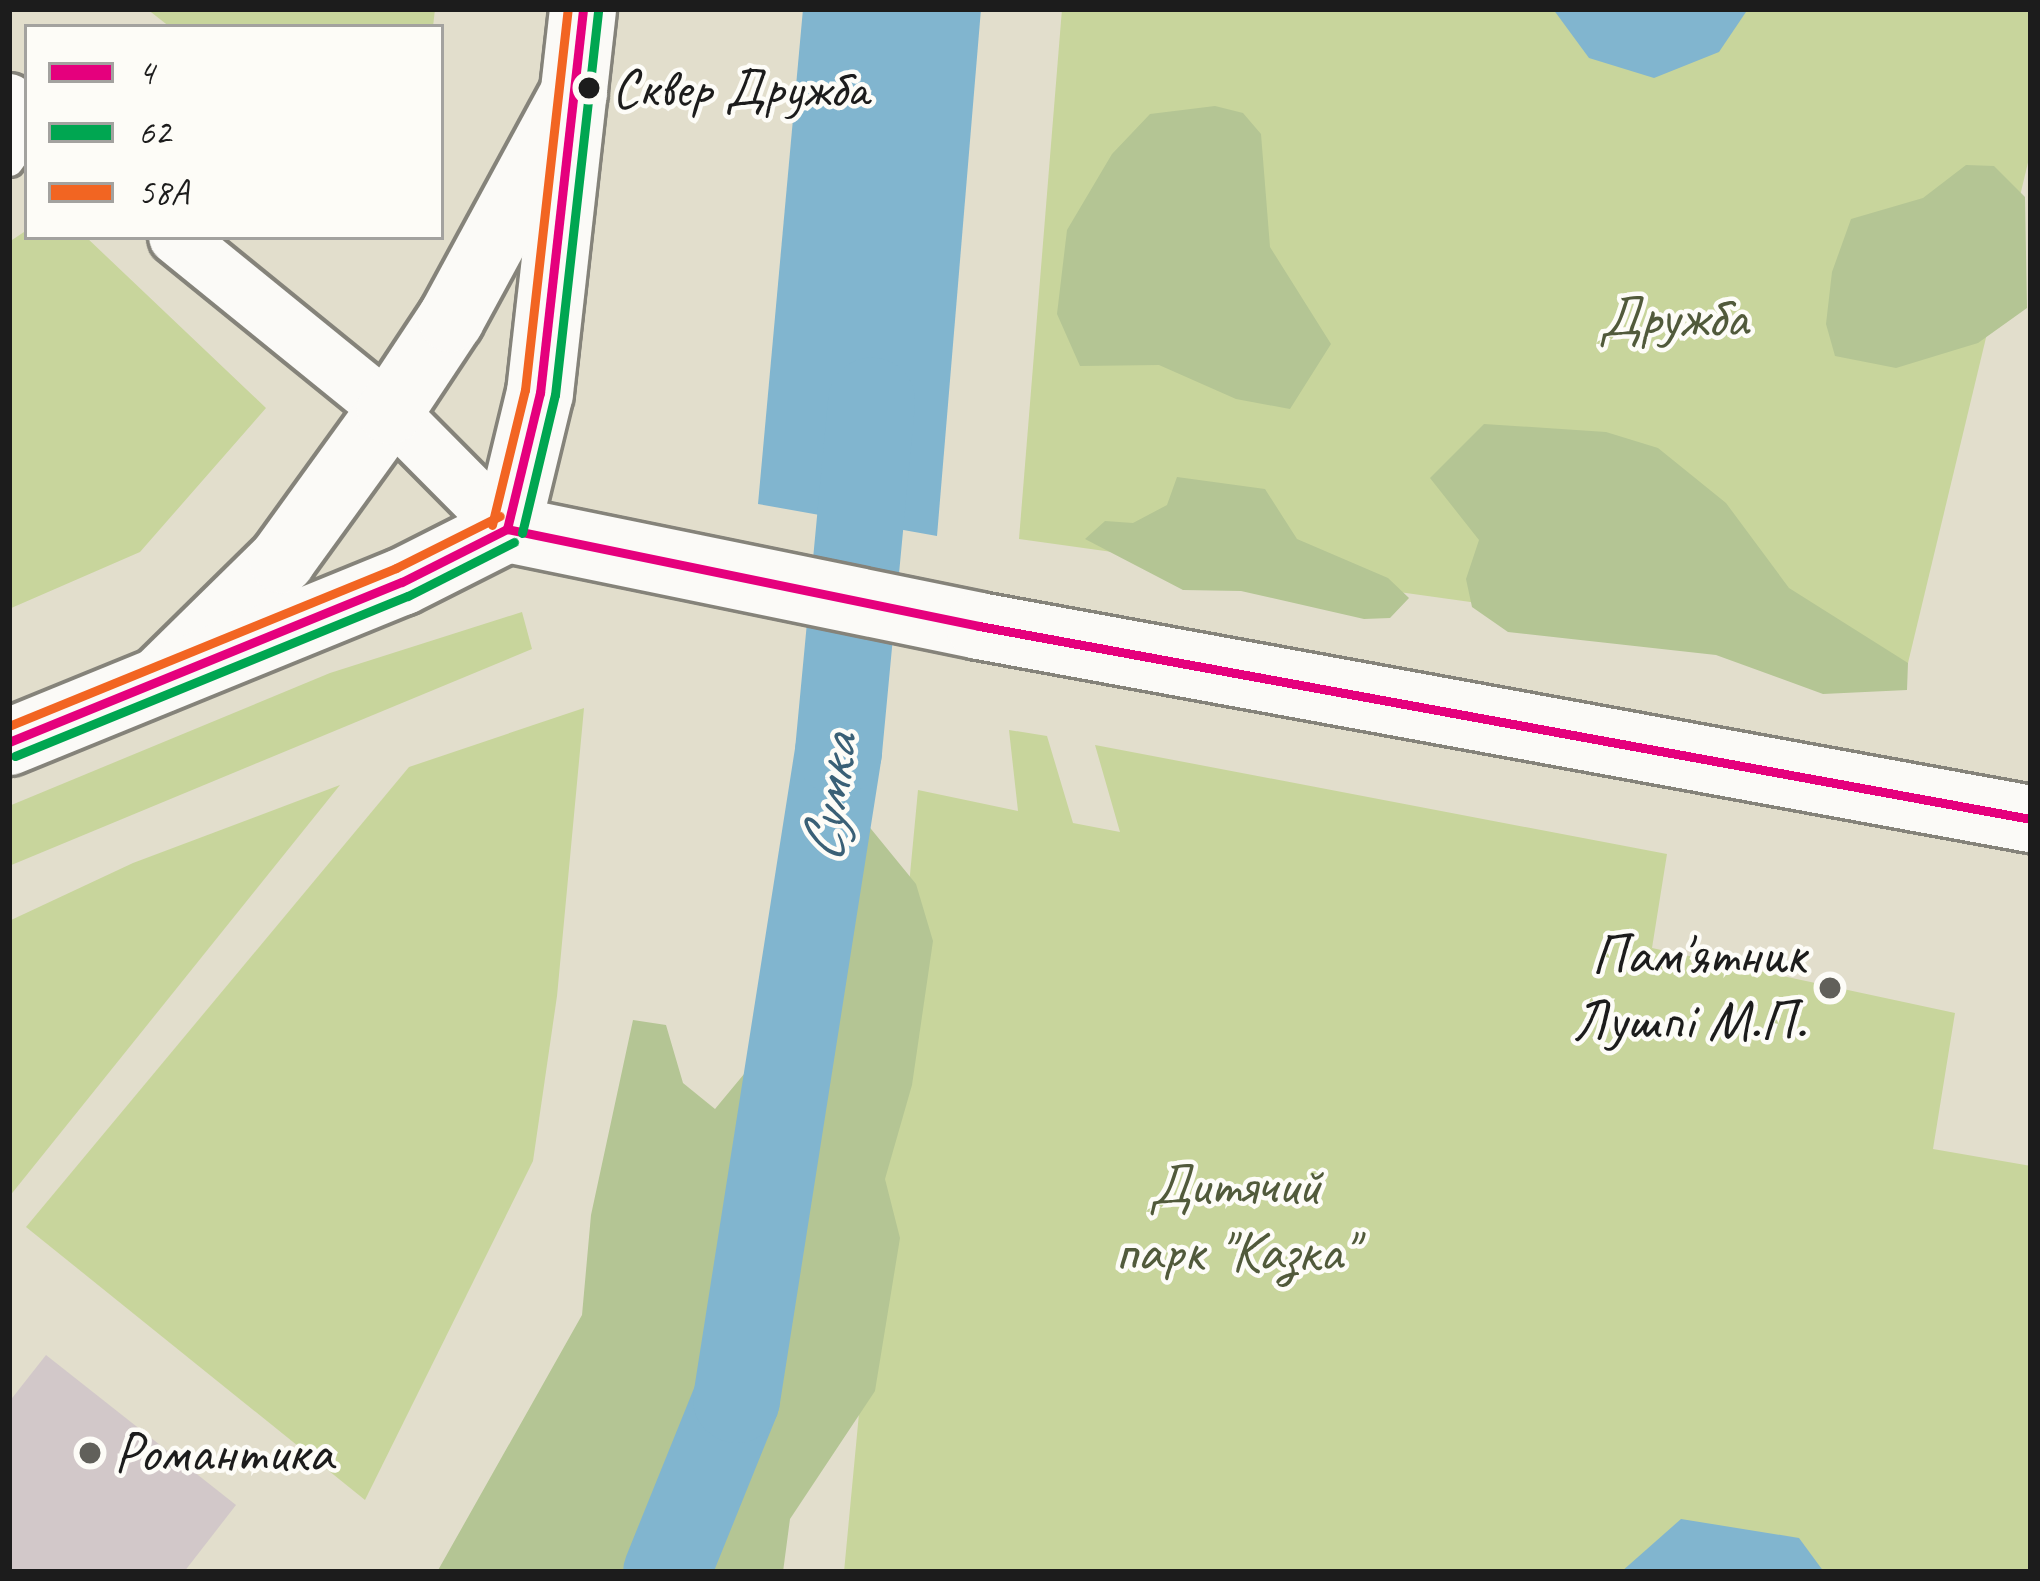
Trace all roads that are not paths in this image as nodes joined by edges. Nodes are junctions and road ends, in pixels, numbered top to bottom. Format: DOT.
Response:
graph roads {
  1 [pos="583,9"];
  2 [pos="574,92"];
  3 [pos="180,240"];
  4 [pos="390,410"];
  5 [pos="507,529"];
  6 [pos="161,679"];
  7 [pos="9,742"];
  8 [pos="2031,819"];
  1 -- 2 [label="main road"];
  2 -- 4 [label="main road"];
  2 -- 5 [label="main road"];
  3 -- 4 [label="street"];
  4 -- 5 [label="street"];
  4 -- 6 [label="main road"];
  5 -- 6 [label="main road"];
  5 -- 8 [label="main road"];
  6 -- 7 [label="main road"];
}
